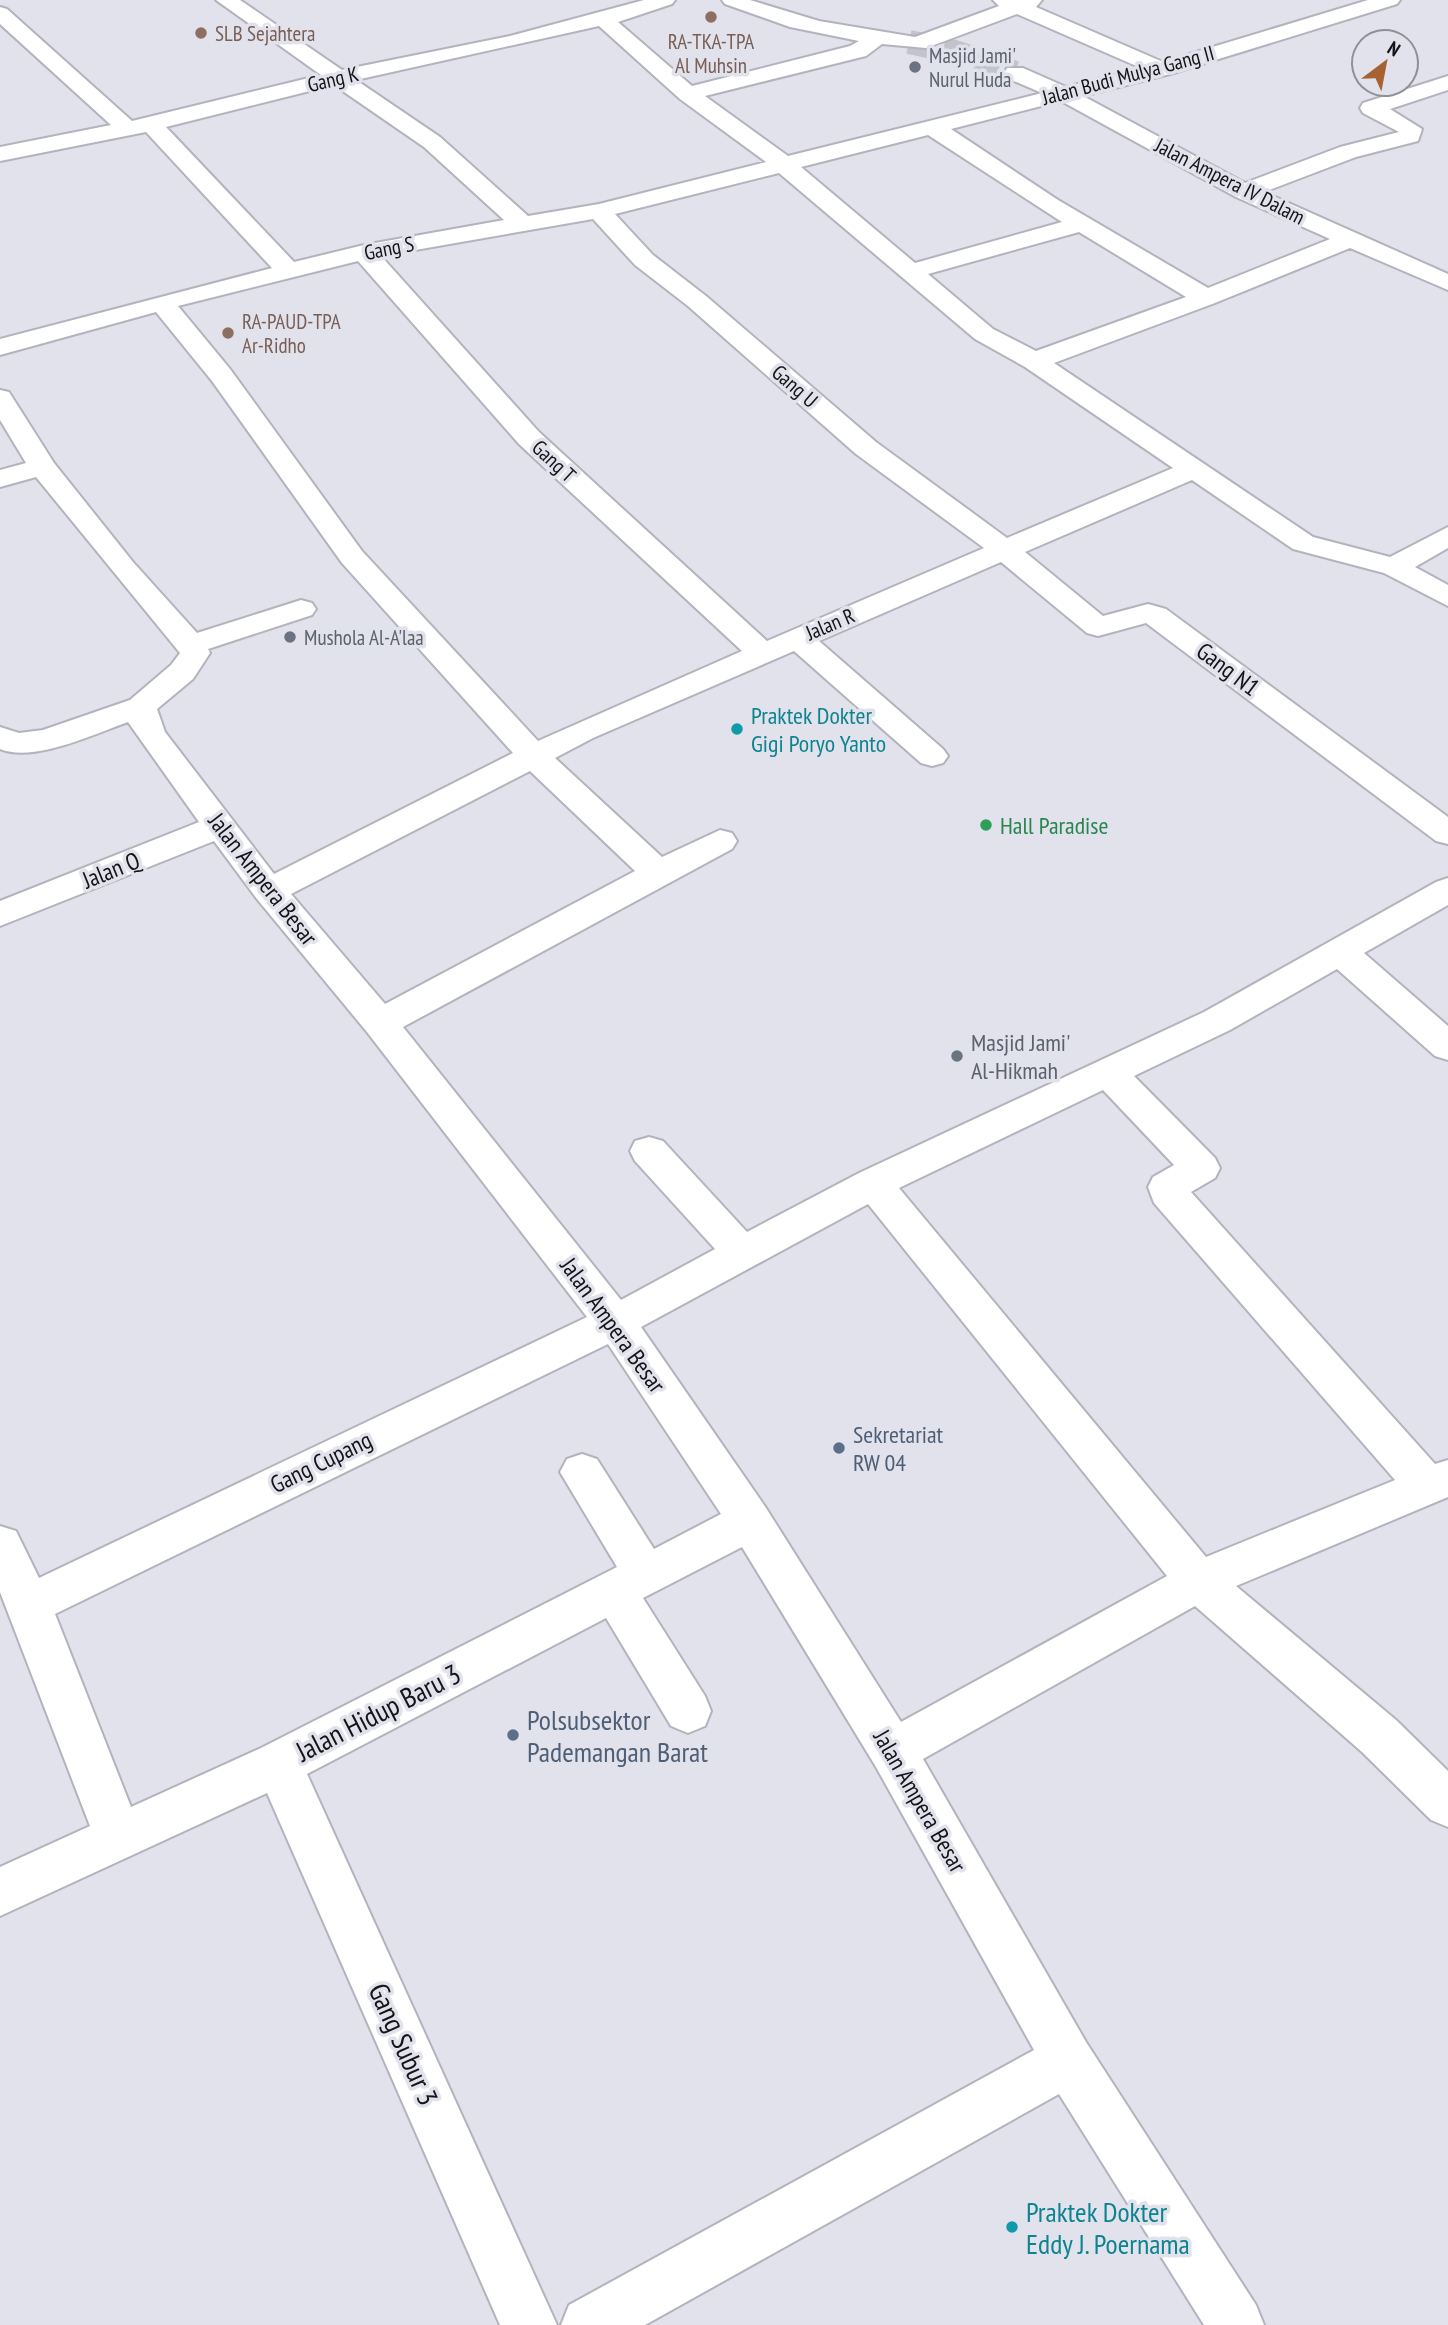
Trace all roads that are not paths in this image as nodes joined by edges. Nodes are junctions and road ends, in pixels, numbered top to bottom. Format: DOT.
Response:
graph roads {
  1 [pos="258,0"];
  2 [pos="665,0"];
  3 [pos="732,0"];
  4 [pos="1329,0"];
  5 [pos="1390,0"];
  6 [pos="1019,2"];
  7 [pos="230,3"];
  8 [pos="1356,8"];
  9 [pos="0,13"];
  10 [pos="603,19"];
  11 [pos="878,37"];
  12 [pos="1162,69"];
  13 [pos="1015,73"];
  14 [pos="339,77"];
  15 [pos="1448,83"];
  16 [pos="688,94"];
  17 [pos="1064,94"];
  18 [pos="139,127"];
  19 [pos="932,127"];
  20 [pos="0,154"];
  21 [pos="782,163"];
  22 [pos="1244,192"];
  23 [pos="598,211"];
  24 [pos="522,223"];
  25 [pos="1082,225"];
  26 [pos="1349,240"];
  27 [pos="364,252"];
  28 [pos="1437,254"];
  29 [pos="1405,264"];
  30 [pos="289,271"];
  31 [pos="912,271"];
  32 [pos="1448,283"];
  33 [pos="1206,298"];
  34 [pos="163,304"];
  35 [pos="0,347"];
  36 [pos="1034,361"];
  37 [pos="0,398"];
  38 [pos="42,467"];
  39 [pos="1194,469"];
  40 [pos="0,479"];
  41 [pos="1448,536"];
  42 [pos="1003,549"];
  43 [pos="1394,567"];
  44 [pos="1448,597"];
  45 [pos="301,609"];
  46 [pos="797,638"];
  47 [pos="190,645"];
  48 [pos="761,652"];
  49 [pos="141,707"];
  50 [pos="0,737"];
  51 [pos="533,755"];
  52 [pos="932,756"];
  53 [pos="221,826"];
  54 [pos="1448,834"];
  55 [pos="720,841"];
  56 [pos="658,873"];
  57 [pos="1448,890"];
  58 [pos="269,891"];
  59 [pos="0,914"];
  60 [pos="1339,951"];
  61 [pos="380,1023"];
  62 [pos="1448,1047"];
  63 [pos="1108,1072"];
  64 [pos="649,1151"];
  65 [pos="873,1183"];
  66 [pos="742,1253"];
  67 [pos="615,1322"];
  68 [pos="582,1472"];
  69 [pos="1437,1482"];
  70 [pos="750,1521"];
  71 [pos="0,1545"];
  72 [pos="1198,1581"];
  73 [pos="630,1583"];
  74 [pos="29,1605"];
  75 [pos="688,1711"];
  76 [pos="893,1751"];
  77 [pos="278,1764"];
  78 [pos="1448,1804"];
  79 [pos="118,1837"];
  80 [pos="0,1892"];
  81 [pos="1068,2060"];
  82 [pos="529,2325"];
  83 [pos="589,2325"];
  84 [pos="1236,2325"];
  1 -- 7 [label="street"];
  2 -- 10 [label="street, Gang K"];
  3 -- 11 [label="street"];
  4 -- 8 [label="street"];
  5 -- 8 [label="street, Jalan Budi Mulya Gang II"];
  6 -- 11 [label="street"];
  6 -- 12 [label="street"];
  7 -- 14 [label="street"];
  8 -- 12 [label="street, Jalan Budi Mulya Gang II"];
  9 -- 18 [label="street"];
  10 -- 14 [label="street, Gang K"];
  10 -- 16 [label="street"];
  11 -- 16 [label="street"];
  12 -- 17 [label="street, Jalan Budi Mulya Gang II"];
  13 -- 17 [label="street, Jalan Ampera IV Dalam"];
  14 -- 18 [label="street, Gang K"];
  14 -- 24 [label="street"];
  15 -- 22 [label="street"];
  16 -- 21 [label="street"];
  17 -- 19 [label="street, Jalan Budi Mulya Gang II"];
  17 -- 22 [label="street, Jalan Ampera IV Dalam"];
  18 -- 20 [label="street, Gang K"];
  18 -- 30 [label="street"];
  19 -- 21 [label="street, Jalan Budi Mulya Gang II"];
  19 -- 25 [label="street"];
  21 -- 23 [label="street, Gang S"];
  21 -- 31 [label="street"];
  22 -- 26 [label="street, Jalan Ampera IV Dalam"];
  23 -- 24 [label="street, Gang S"];
  23 -- 42 [label="street, Gang U"];
  24 -- 27 [label="street, Gang S"];
  25 -- 31 [label="street"];
  25 -- 33 [label="street"];
  26 -- 29 [label="street, Jalan Ampera IV Dalam"];
  26 -- 33 [label="street"];
  27 -- 30 [label="street, Gang S"];
  27 -- 48 [label="street, Gang T"];
  28 -- 29 [label="street"];
  29 -- 32 [label="street, Jalan Ampera IV Dalam"];
  30 -- 34 [label="street, Gang S"];
  31 -- 36 [label="street"];
  33 -- 36 [label="street"];
  34 -- 35 [label="street, Gang S"];
  34 -- 51 [label="street"];
  36 -- 39 [label="street"];
  37 -- 38 [label="street"];
  38 -- 40 [label="street"];
  38 -- 47 [label="street"];
  39 -- 42 [label="street, Jalan R"];
  39 -- 43 [label="street"];
  41 -- 43 [label="street"];
  42 -- 46 [label="street, Jalan R"];
  42 -- 54 [label="street, Gang N1"];
  43 -- 44 [label="street"];
  45 -- 47 [label="street"];
  46 -- 48 [label="street, Jalan R"];
  46 -- 52 [label="street"];
  47 -- 49 [label="street"];
  48 -- 51 [label="street, Jalan R"];
  49 -- 50 [label="street"];
  49 -- 53 [label="street, Jalan Ampera Besar"];
  51 -- 56 [label="street"];
  51 -- 58 [label="street, Jalan R"];
  53 -- 58 [label="street, Jalan Ampera Besar"];
  53 -- 59 [label="street, Jalan Q"];
  55 -- 56 [label="street"];
  56 -- 61 [label="street"];
  57 -- 60 [label="street, Gang Cupang"];
  58 -- 61 [label="street, Jalan Ampera Besar"];
  60 -- 62 [label="street"];
  60 -- 63 [label="street, Gang Cupang"];
  61 -- 67 [label="street, Jalan Ampera Besar"];
  63 -- 65 [label="street, Gang Cupang"];
  63 -- 69 [label="street"];
  64 -- 66 [label="street"];
  65 -- 66 [label="street, Gang Cupang"];
  65 -- 72 [label="street"];
  66 -- 67 [label="street, Gang Cupang"];
  67 -- 70 [label="street, Jalan Ampera Besar"];
  67 -- 74 [label="street, Gang Cupang"];
  68 -- 73 [label="street"];
  69 -- 72 [label="street"];
  70 -- 73 [label="street, Jalan Hidup Baru 3"];
  70 -- 76 [label="street, Jalan Ampera Besar"];
  71 -- 74 [label="street"];
  72 -- 76 [label="street"];
  72 -- 78 [label="street"];
  73 -- 75 [label="street"];
  73 -- 77 [label="street, Jalan Hidup Baru 3"];
  74 -- 79 [label="street"];
  76 -- 81 [label="street, Jalan Ampera Besar"];
  77 -- 79 [label="street, Jalan Hidup Baru 3"];
  77 -- 82 [label="street, Gang Subur 3"];
  79 -- 80 [label="street, Jalan Hidup Baru 3"];
  81 -- 83 [label="street"];
  81 -- 84 [label="street, Jalan Ampera Besar"];
}
